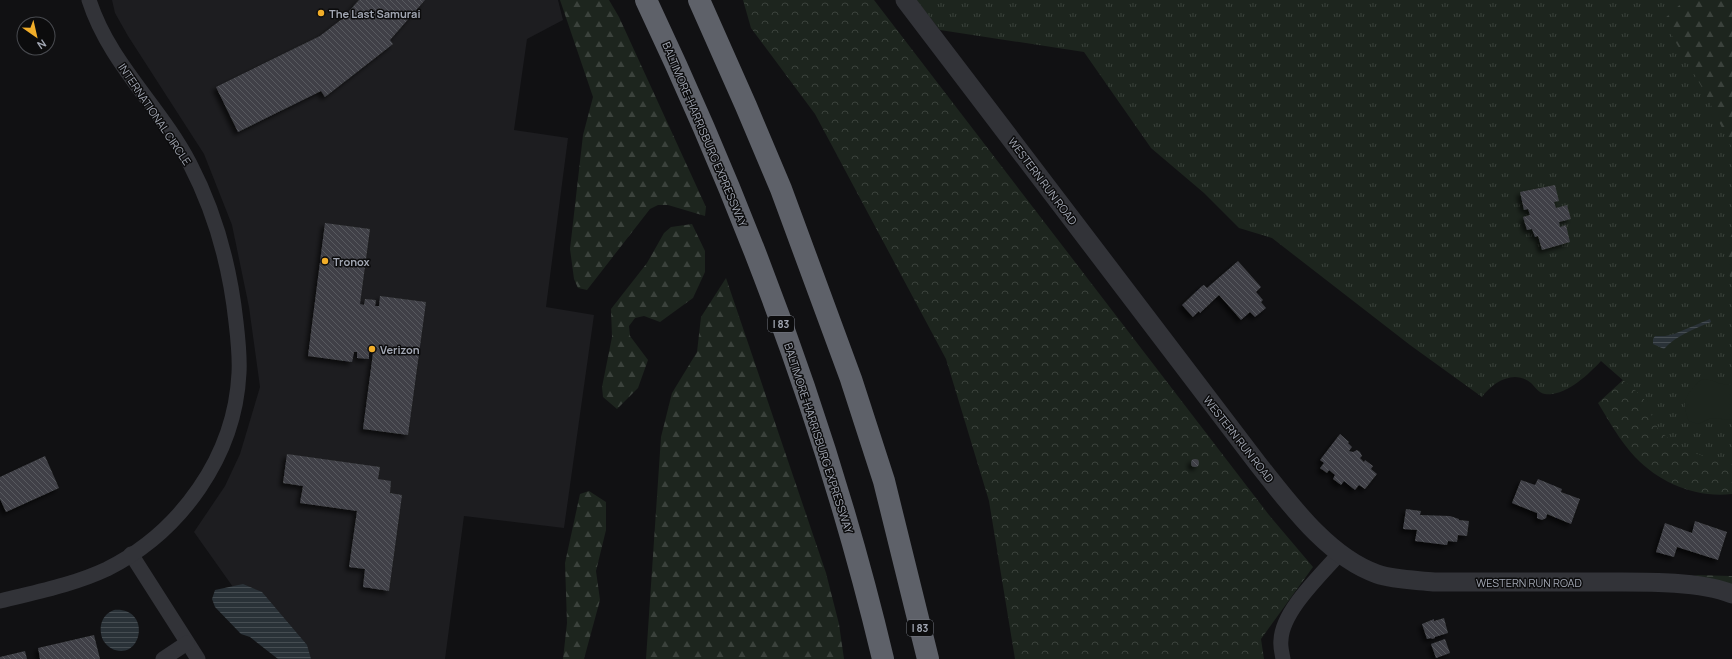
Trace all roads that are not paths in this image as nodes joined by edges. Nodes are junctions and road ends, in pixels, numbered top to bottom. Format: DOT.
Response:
graph roads {
  1 [pos="89,0"];
  2 [pos="646,0"];
  3 [pos="699,0"];
  4 [pos="905,0"];
  5 [pos="1340,553"];
  6 [pos="131,554"];
  7 [pos="1732,594"];
  8 [pos="0,601"];
  9 [pos="187,643"];
  10 [pos="163,659"];
  11 [pos="198,659"];
  12 [pos="883,659"];
  13 [pos="928,659"];
  14 [pos="1283,659"];
  1 -- 6 [label="street, INTERNATIONAL CIRCLE"];
  2 -- 12 [label="highway, BALTIMORE-HARRISBURG EXPRESSWAY / I 83"];
  3 -- 13 [label="highway, I 83"];
  4 -- 5 [label="street, WESTERN RUN ROAD"];
  5 -- 7 [label="street, WESTERN RUN ROAD"];
  5 -- 14 [label="street"];
  6 -- 8 [label="street, INTERNATIONAL CIRCLE"];
  6 -- 9 [label="street"];
  9 -- 10 [label="street"];
  9 -- 11 [label="street"];
}
